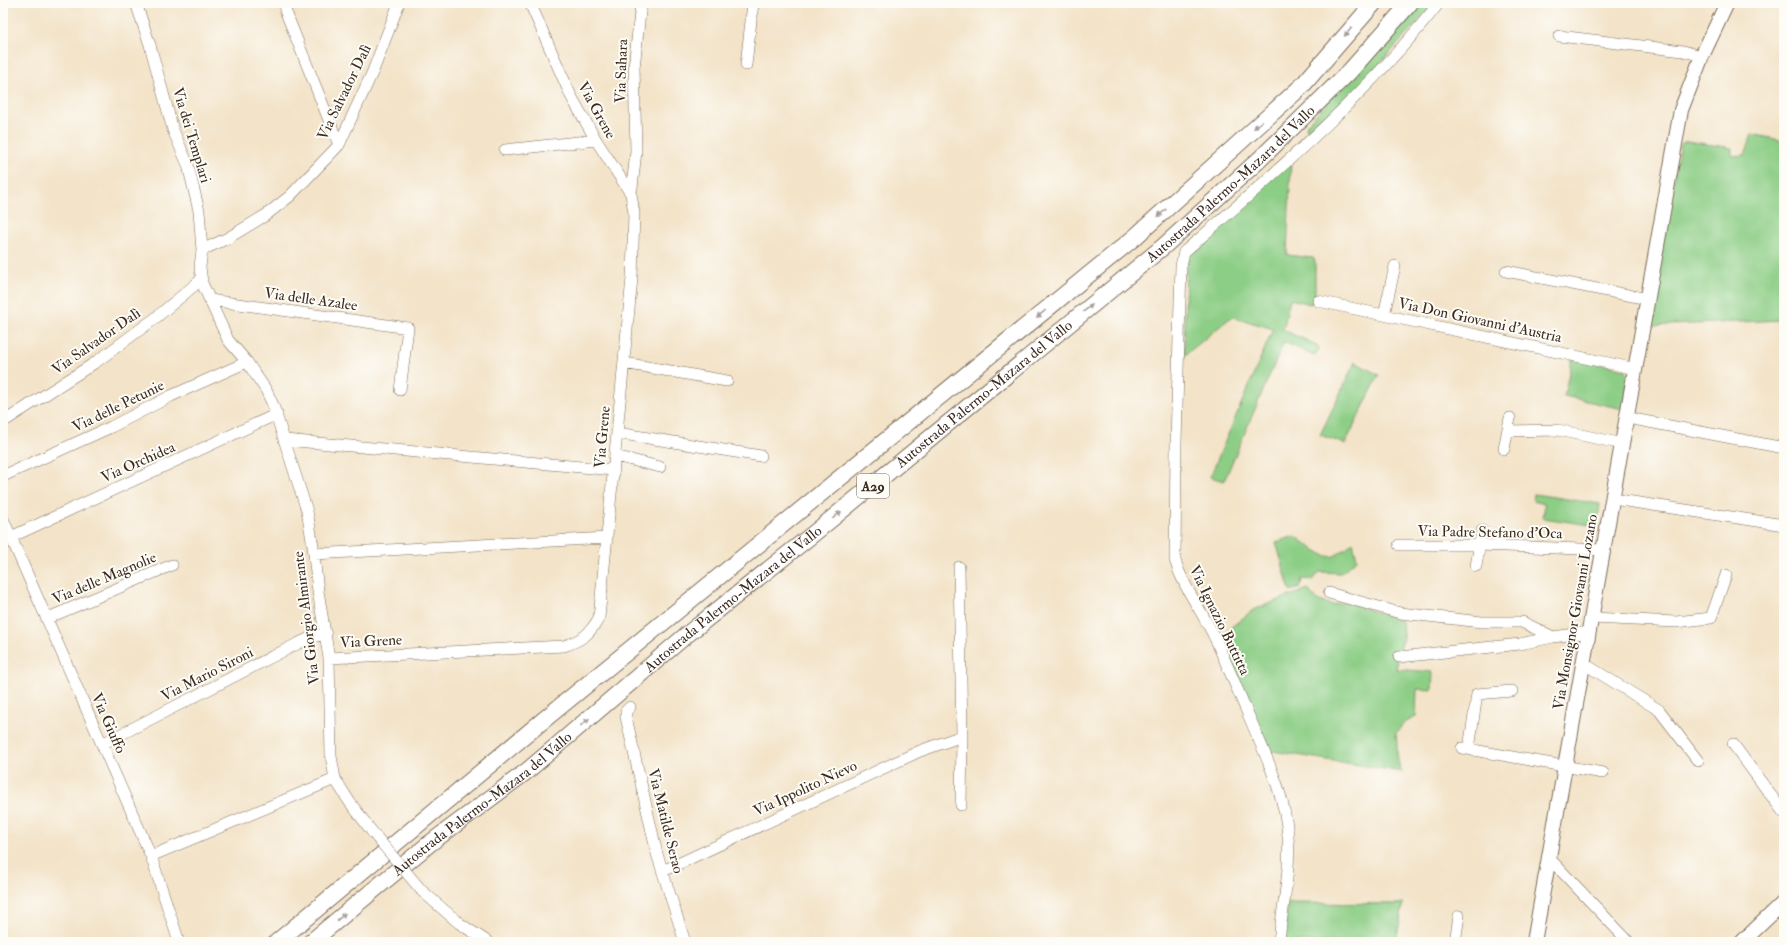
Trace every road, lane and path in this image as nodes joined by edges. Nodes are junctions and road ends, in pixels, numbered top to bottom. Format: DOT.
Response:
graph roads {
  1 [pos="136,3"];
  2 [pos="399,3"];
  3 [pos="530,3"];
  4 [pos="641,3"];
  5 [pos="753,3"];
  6 [pos="1374,3"];
  7 [pos="1410,3"];
  8 [pos="1438,3"];
  9 [pos="1727,3"];
  10 [pos="285,10"];
  11 [pos="1559,36"];
  12 [pos="1702,56"];
  13 [pos="746,65"];
  14 [pos="596,140"];
  15 [pos="339,144"];
  16 [pos="505,150"];
  17 [pos="632,188"];
  18 [pos="202,250"];
  19 [pos="1394,266"];
  20 [pos="1506,271"];
  21 [pos="202,279"];
  22 [pos="1649,293"];
  23 [pos="210,300"];
  24 [pos="1318,301"];
  25 [pos="1384,315"];
  26 [pos="247,362"];
  27 [pos="624,363"];
  28 [pos="1636,369"];
  29 [pos="727,381"];
  30 [pos="400,390"];
  31 [pos="277,414"];
  32 [pos="1510,418"];
  33 [pos="1628,418"];
  34 [pos="3,422"];
  35 [pos="1508,431"];
  36 [pos="617,433"];
  37 [pos="285,440"];
  38 [pos="1623,444"];
  39 [pos="1784,448"];
  40 [pos="1504,449"];
  41 [pos="615,456"];
  42 [pos="762,456"];
  43 [pos="660,467"];
  44 [pos="614,470"];
  45 [pos="3,476"];
  46 [pos="1613,499"];
  47 [pos="3,519"];
  48 [pos="1784,525"];
  49 [pos="1482,531"];
  50 [pos="11,536"];
  51 [pos="607,538"];
  52 [pos="1480,544"];
  53 [pos="1400,545"];
  54 [pos="1604,550"];
  55 [pos="314,554"];
  56 [pos="172,564"];
  57 [pos="1476,566"];
  58 [pos="959,567"];
  59 [pos="1726,576"];
  60 [pos="1329,593"];
  61 [pos="48,618"];
  62 [pos="1592,618"];
  63 [pos="1589,632"];
  64 [pos="326,634"];
  65 [pos="1552,637"];
  66 [pos="1399,657"];
  67 [pos="329,658"];
  68 [pos="1583,663"];
  69 [pos="1512,691"];
  70 [pos="630,707"];
  71 [pos="962,736"];
  72 [pos="102,744"];
  73 [pos="1733,744"];
  74 [pos="1698,761"];
  75 [pos="1565,766"];
  76 [pos="1602,772"];
  77 [pos="335,779"];
  78 [pos="961,805"];
  79 [pos="1784,813"];
  80 [pos="151,856"];
  81 [pos="1548,857"];
  82 [pos="663,871"];
  83 [pos="1784,902"];
  84 [pos="1459,916"];
  85 [pos="179,942"];
  86 [pos="277,942"];
  87 [pos="311,942"];
  88 [pos="488,942"];
  89 [pos="685,942"];
  90 [pos="1279,942"];
  91 [pos="1455,942"];
  92 [pos="1534,942"];
  93 [pos="1629,942"];
  94 [pos="1742,942"];
  1 -- 18 [label="street, Via dei Templari"];
  2 -- 15 [label="street, Via Salvador Dalì"];
  3 -- 14 [label="street, Via Grene"];
  4 -- 17 [label="street, Via Sahara"];
  5 -- 13 [label="street"];
  6 -- 86 [label="highway, Autostrada Palermo-Mazara del Vallo / A29, one-way"];
  87 -- 7 [label="highway, Autostrada Palermo-Mazara del Vallo / A29, one-way"];
  8 -- 90 [label="street, Via Ignazio Buttitta"];
  9 -- 12 [label="main road, Via Monsignor Giovanni Lozano"];
  10 -- 15 [label="street"];
  11 -- 12 [label="street"];
  12 -- 22 [label="main road, Via Monsignor Giovanni Lozano"];
  14 -- 16 [label="street"];
  14 -- 27 [label="street, Via Grene"];
  15 -- 18 [label="street, Via Salvador Dalì"];
  18 -- 21 [label="street, Via dei Templari"];
  19 -- 25 [label="street"];
  20 -- 22 [label="street"];
  21 -- 23 [label="street, Via Giorgio Almirante"];
  21 -- 34 [label="street, Via Salvador Dalì"];
  22 -- 28 [label="main road, Via Monsignor Giovanni Lozano"];
  23 -- 26 [label="street, Via Giorgio Almirante"];
  23 -- 30 [label="street, Via delle Azalee"];
  24 -- 25 [label="street, Via Don Giovanni d'Austria"];
  25 -- 28 [label="street, Via Don Giovanni d'Austria"];
  26 -- 31 [label="street, Via Giorgio Almirante"];
  26 -- 45 [label="street, Via delle Petunie"];
  27 -- 29 [label="street"];
  27 -- 36 [label="street, Via Grene"];
  28 -- 33 [label="main road, Via Monsignor Giovanni Lozano"];
  31 -- 37 [label="street, Via Giorgio Almirante"];
  31 -- 50 [label="street, Via Orchidea"];
  32 -- 35 [label="street"];
  33 -- 38 [label="main road, Via Monsignor Giovanni Lozano"];
  33 -- 39 [label="street"];
  35 -- 38 [label="street"];
  35 -- 40 [label="street"];
  36 -- 41 [label="street, Via Grene"];
  36 -- 42 [label="street"];
  37 -- 44 [label="street"];
  37 -- 55 [label="street, Via Giorgio Almirante"];
  38 -- 46 [label="main road, Via Monsignor Giovanni Lozano"];
  41 -- 43 [label="street"];
  41 -- 44 [label="street, Via Grene"];
  44 -- 51 [label="street, Via Grene"];
  46 -- 48 [label="street"];
  46 -- 54 [label="main road, Via Monsignor Giovanni Lozano"];
  47 -- 50 [label="street, Via Giuffo"];
  49 -- 52 [label="street"];
  50 -- 61 [label="street, Via Giuffo"];
  51 -- 55 [label="street"];
  51 -- 67 [label="street, Via Grene"];
  52 -- 53 [label="street, Via Padre Stefano d'Oca"];
  52 -- 54 [label="street, Via Padre Stefano d'Oca"];
  52 -- 57 [label="street"];
  54 -- 62 [label="main road, Via Monsignor Giovanni Lozano"];
  55 -- 64 [label="street, Via Giorgio Almirante"];
  56 -- 61 [label="street, Via delle Magnolie"];
  58 -- 71 [label="street"];
  59 -- 62 [label="street"];
  60 -- 65 [label="street"];
  61 -- 72 [label="street, Via Giuffo"];
  62 -- 63 [label="main road, Via Monsignor Giovanni Lozano"];
  63 -- 65 [label="street"];
  63 -- 68 [label="main road, Via Monsignor Giovanni Lozano"];
  64 -- 67 [label="street, Via Giorgio Almirante"];
  64 -- 72 [label="street, Via Mario Sironi"];
  65 -- 66 [label="street"];
  67 -- 77 [label="street, Via Giorgio Almirante"];
  68 -- 74 [label="street"];
  68 -- 75 [label="main road, Via Monsignor Giovanni Lozano"];
  69 -- 75 [label="street"];
  70 -- 82 [label="street, Via Matilde Serao"];
  71 -- 78 [label="street"];
  71 -- 82 [label="street, Via Ippolito Nievo"];
  72 -- 80 [label="street, Via Giuffo"];
  73 -- 79 [label="street"];
  75 -- 76 [label="street"];
  75 -- 81 [label="main road, Via Monsignor Giovanni Lozano"];
  77 -- 80 [label="street"];
  77 -- 88 [label="street, bridge"];
  80 -- 85 [label="street, Via Giuffo"];
  81 -- 92 [label="main road, Via Monsignor Giovanni Lozano"];
  81 -- 93 [label="street"];
  82 -- 89 [label="street, Via Matilde Serao"];
  83 -- 94 [label="main road"];
  84 -- 91 [label="street"];
}
